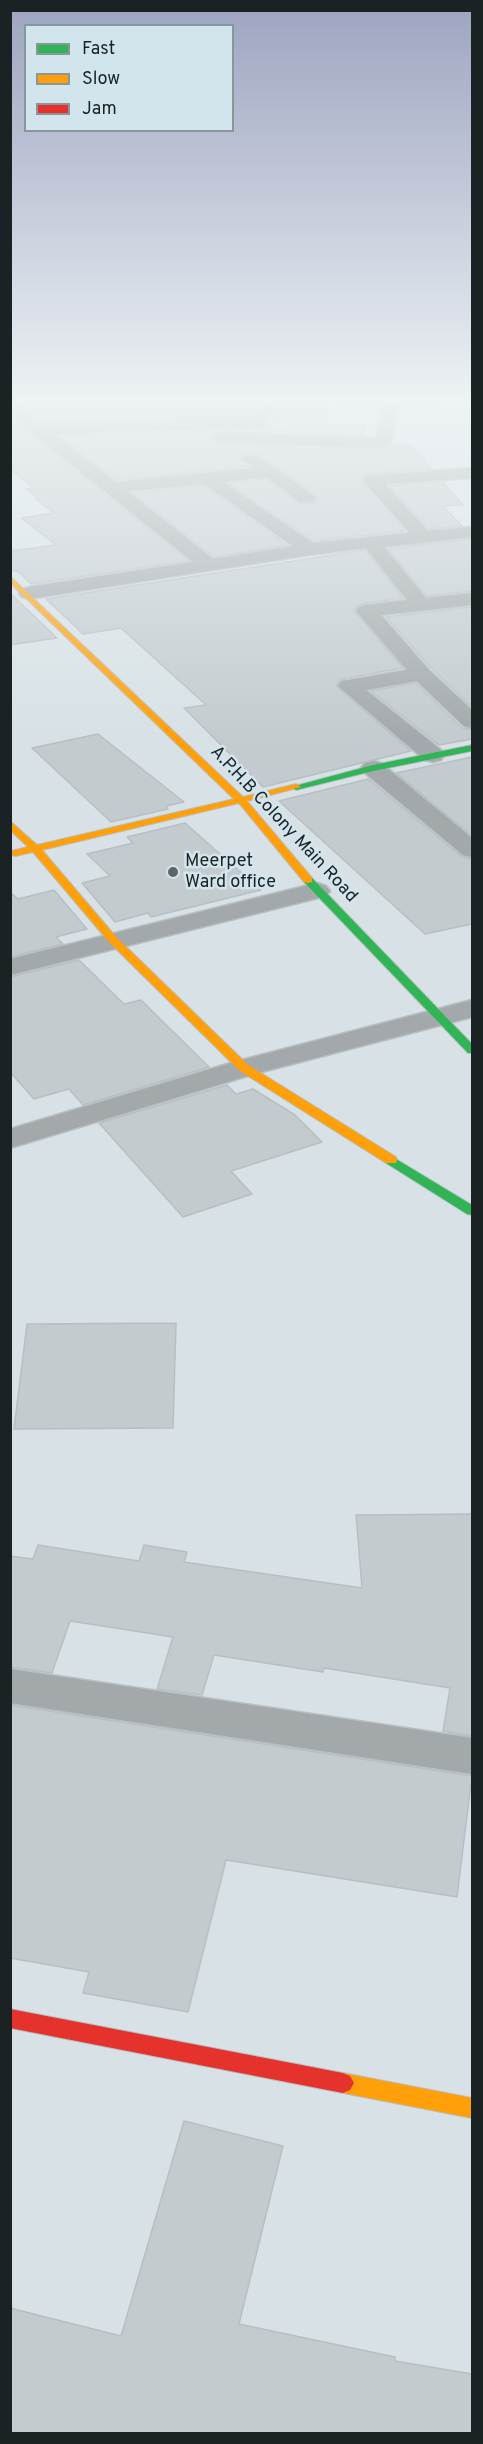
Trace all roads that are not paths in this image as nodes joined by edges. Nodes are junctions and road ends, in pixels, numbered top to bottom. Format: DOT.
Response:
graph roads {
  1 [pos="141,512"];
  2 [pos="256,512"];
  3 [pos="401,512"];
  4 [pos="472,532"];
  5 [pos="423,537"];
  6 [pos="370,541"];
  7 [pos="309,549"];
  8 [pos="208,564"];
  9 [pos="10,578"];
  10 [pos="29,593"];
  11 [pos="472,599"];
  12 [pos="421,605"];
  13 [pos="422,674"];
  14 [pos="472,721"];
  15 [pos="472,748"];
  16 [pos="433,755"];
  17 [pos="373,768"];
  18 [pos="242,801"];
  19 [pos="10,824"];
  20 [pos="35,848"];
  21 [pos="472,850"];
  22 [pos="10,854"];
  23 [pos="317,891"];
  24 [pos="113,940"];
  25 [pos="10,967"];
  26 [pos="472,1009"];
  27 [pos="442,1019"];
  28 [pos="472,1050"];
  29 [pos="244,1068"];
  30 [pos="10,1139"];
  31 [pos="472,1211"];
  32 [pos="10,1686"];
  33 [pos="472,1756"];
  34 [pos="10,2018"];
  35 [pos="472,2108"];
  1 -- 8 [label="street"];
  2 -- 7 [label="street"];
  3 -- 5 [label="street"];
  4 -- 5 [label="street"];
  5 -- 6 [label="street"];
  6 -- 7 [label="street"];
  6 -- 12 [label="street"];
  7 -- 8 [label="street"];
  8 -- 10 [label="street"];
  9 -- 10 [label="street, A.P.H.B Colony Main Road"];
  10 -- 18 [label="street, A.P.H.B Colony Main Road"];
  11 -- 12 [label="street"];
  12 -- 13 [label="street"];
  13 -- 14 [label="street"];
  13 -- 16 [label="street"];
  15 -- 16 [label="street"];
  16 -- 17 [label="street"];
  17 -- 18 [label="street"];
  17 -- 21 [label="street"];
  18 -- 20 [label="street"];
  18 -- 23 [label="street, A.P.H.B Colony Main Road"];
  19 -- 20 [label="street"];
  20 -- 22 [label="street"];
  20 -- 24 [label="street"];
  23 -- 24 [label="street"];
  23 -- 27 [label="street, A.P.H.B Colony Main Road"];
  24 -- 25 [label="street"];
  24 -- 29 [label="street"];
  26 -- 27 [label="street"];
  27 -- 28 [label="street, A.P.H.B Colony Main Road"];
  27 -- 29 [label="street"];
  29 -- 30 [label="street"];
  29 -- 31 [label="street"];
  32 -- 33 [label="street"];
  34 -- 35 [label="street"];
}
